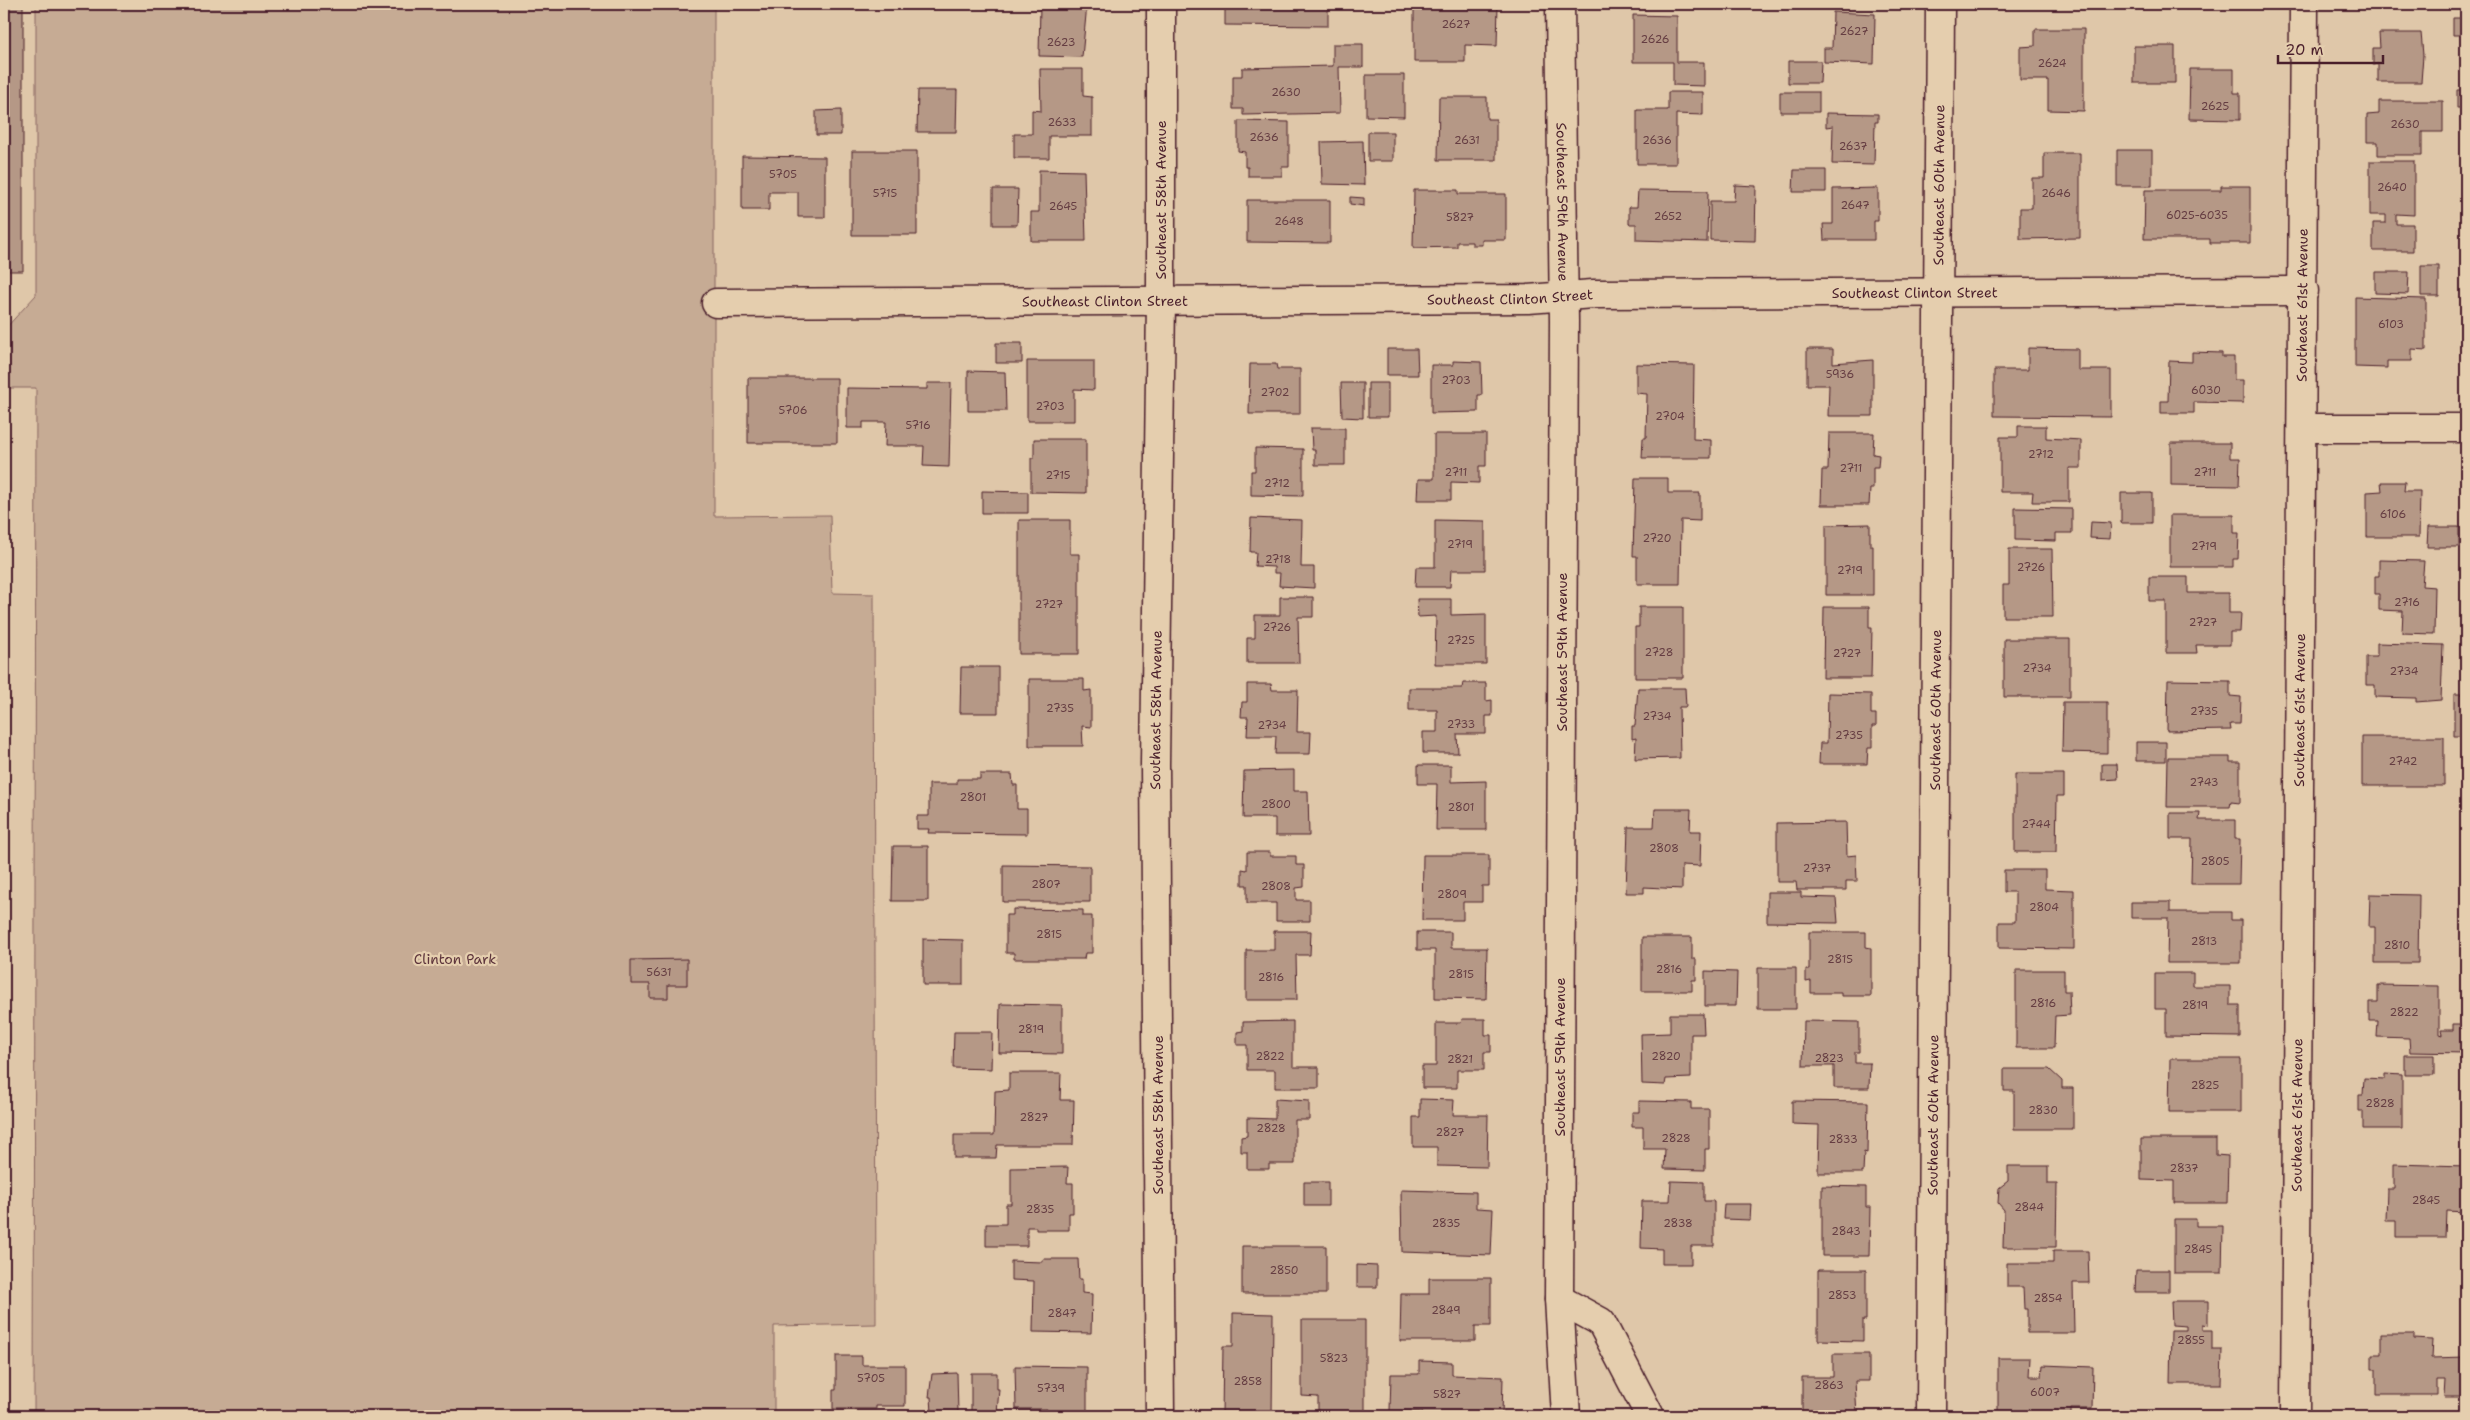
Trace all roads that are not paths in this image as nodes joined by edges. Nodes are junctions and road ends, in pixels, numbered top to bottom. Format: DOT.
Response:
graph roads {
  1 [pos="1161,4"];
  2 [pos="1560,4"];
  3 [pos="1940,4"];
  4 [pos="2304,4"];
  5 [pos="2304,291"];
  6 [pos="1937,294"];
  7 [pos="1564,298"];
  8 [pos="1162,300"];
  9 [pos="716,303"];
  10 [pos="2303,428"];
  11 [pos="2466,428"];
  12 [pos="1559,1299"];
  13 [pos="1160,1416"];
  14 [pos="1566,1416"];
  15 [pos="1650,1416"];
  16 [pos="1931,1416"];
  17 [pos="2295,1416"];
  1 -- 8 [label="street, Southeast 58th Avenue"];
  2 -- 7 [label="street, Southeast 59th Avenue"];
  3 -- 6 [label="street, Southeast 60th Avenue"];
  4 -- 5 [label="street, Southeast 61st Avenue"];
  5 -- 6 [label="street, Southeast Clinton Street"];
  5 -- 10 [label="street, Southeast 61st Avenue"];
  6 -- 7 [label="street, Southeast Clinton Street"];
  6 -- 16 [label="street, Southeast 60th Avenue"];
  7 -- 8 [label="street, Southeast Clinton Street"];
  7 -- 12 [label="street, Southeast 59th Avenue"];
  8 -- 9 [label="street, Southeast Clinton Street"];
  8 -- 13 [label="street, Southeast 58th Avenue"];
  10 -- 11 [label="street"];
  10 -- 17 [label="street, Southeast 61st Avenue"];
  12 -- 14 [label="street, Southeast 59th Avenue"];
  12 -- 15 [label="street"];
}
